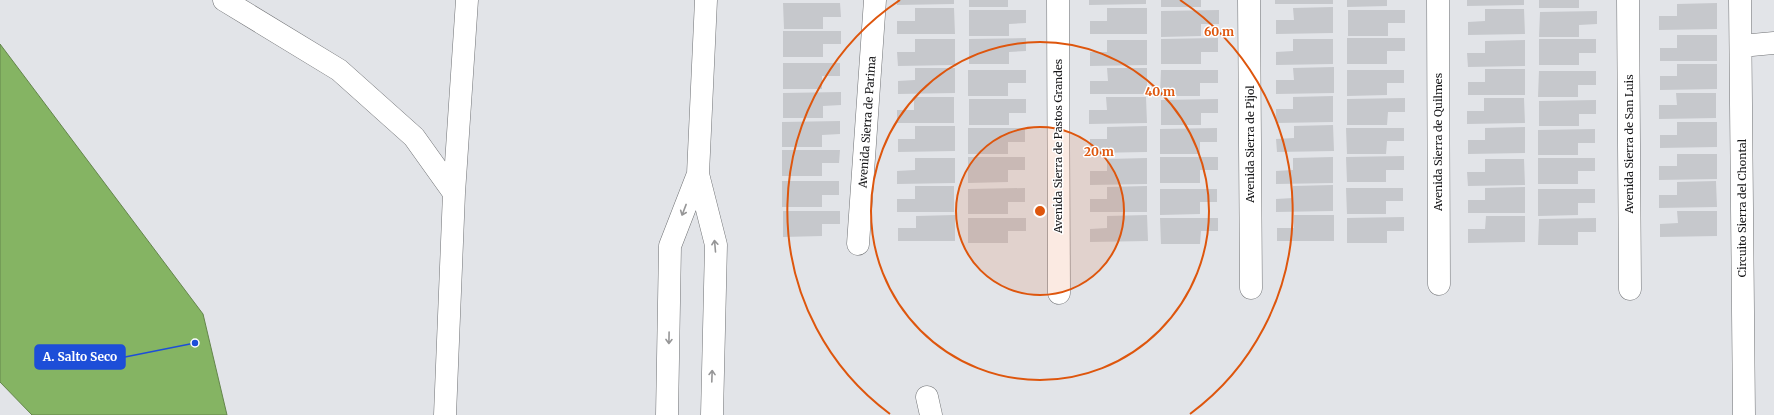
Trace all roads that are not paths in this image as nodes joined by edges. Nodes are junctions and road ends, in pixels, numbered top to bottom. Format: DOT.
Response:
graph roads {
  1 [pos="224,0"];
  2 [pos="467,0"];
  3 [pos="706,0"];
  4 [pos="875,0"];
  5 [pos="1058,0"];
  6 [pos="1249,0"];
  7 [pos="1438,0"];
  8 [pos="1628,0"];
  9 [pos="1740,0"];
  10 [pos="1774,43"];
  11 [pos="1741,46"];
  12 [pos="698,174"];
  13 [pos="454,193"];
  14 [pos="858,244"];
  15 [pos="1439,284"];
  16 [pos="1251,288"];
  17 [pos="1630,289"];
  18 [pos="1059,293"];
  19 [pos="445,415"];
  20 [pos="667,415"];
  21 [pos="712,415"];
  22 [pos="1744,415"];
  1 -- 13 [label="street"];
  2 -- 13 [label="street"];
  3 -- 12 [label="street"];
  4 -- 14 [label="street, Avenida Sierra de Parima"];
  5 -- 18 [label="street, Avenida Sierra de Pastos Grandes"];
  6 -- 16 [label="street, Avenida Sierra de Pijol"];
  7 -- 15 [label="street, Avenida Sierra de Quilmes"];
  8 -- 17 [label="street, Avenida Sierra de San Luis"];
  9 -- 11 [label="street, Circuito Sierra del Chontal"];
  10 -- 11 [label="street"];
  11 -- 22 [label="street, Circuito Sierra del Chontal"];
  12 -- 20 [label="street, one-way"];
  21 -- 12 [label="street, one-way"];
  13 -- 19 [label="street"];
}
